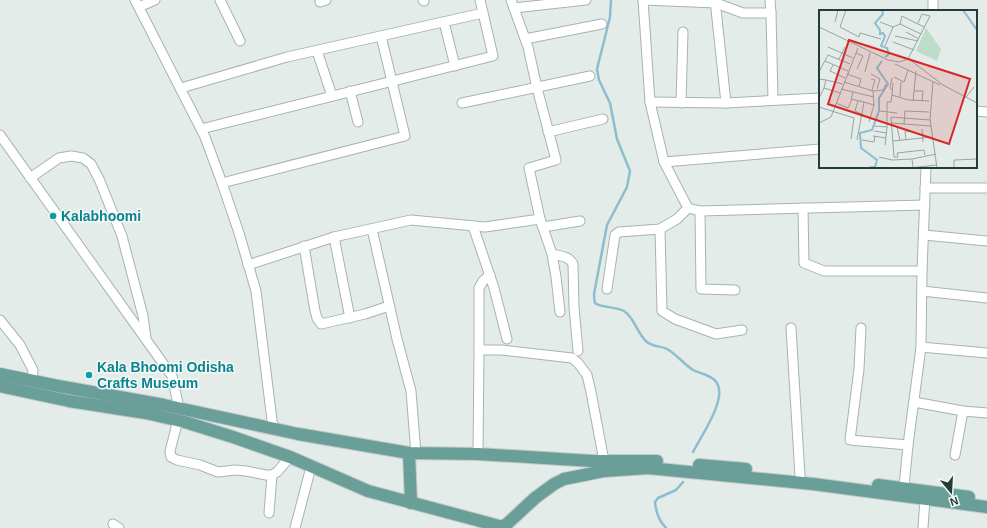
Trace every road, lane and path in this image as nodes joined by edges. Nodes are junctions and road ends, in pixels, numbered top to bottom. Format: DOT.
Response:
graph roads {
  1 [pos="155,0"];
  2 [pos="220,0"];
  3 [pos="480,0"];
  4 [pos="586,0"];
  5 [pos="643,0"];
  6 [pos="770,0"];
  7 [pos="716,1"];
  8 [pos="137,3"];
  9 [pos="513,4"];
  10 [pos="483,13"];
  11 [pos="771,13"];
  12 [pos="444,22"];
  13 [pos="602,24"];
  14 [pos="683,32"];
  15 [pos="381,36"];
  16 [pos="525,39"];
  17 [pos="240,41"];
  18 [pos="317,51"];
  19 [pos="455,66"];
  20 [pos="590,76"];
  21 [pos="391,82"];
  22 [pos="181,88"];
  23 [pos="537,88"];
  24 [pos="350,91"];
  25 [pos="332,96"];
  26 [pos="819,98"];
  27 [pos="773,100"];
  28 [pos="650,102"];
  29 [pos="462,103"];
  30 [pos="681,103"];
  31 [pos="726,103"];
  32 [pos="977,111"];
  33 [pos="987,112"];
  34 [pos="603,119"];
  35 [pos="358,122"];
  36 [pos="201,129"];
  37 [pos="548,132"];
  38 [pos="0,135"];
  39 [pos="819,149"];
  40 [pos="664,162"];
  41 [pos="926,168"];
  42 [pos="30,178"];
  43 [pos="222,183"];
  44 [pos="925,188"];
  45 [pos="987,188"];
  46 [pos="925,205"];
  47 [pos="688,208"];
  48 [pos="803,208"];
  49 [pos="700,210"];
  50 [pos="580,221"];
  51 [pos="542,223"];
  52 [pos="473,226"];
  53 [pos="372,229"];
  54 [pos="660,229"];
  55 [pos="924,235"];
  56 [pos="334,237"];
  57 [pos="987,241"];
  58 [pos="304,246"];
  59 [pos="552,254"];
  60 [pos="248,265"];
  61 [pos="922,271"];
  62 [pos="490,274"];
  63 [pos="607,289"];
  64 [pos="735,290"];
  65 [pos="922,291"];
  66 [pos="987,298"];
  67 [pos="389,306"];
  68 [pos="560,312"];
  69 [pos="350,318"];
  70 [pos="0,320"];
  71 [pos="791,328"];
  72 [pos="861,328"];
  73 [pos="742,330"];
  74 [pos="507,339"];
  75 [pos="146,340"];
  76 [pos="921,346"];
  77 [pos="479,350"];
  78 [pos="578,351"];
  79 [pos="987,353"];
  80 [pos="0,374"];
  81 [pos="32,380"];
  82 [pos="0,386"];
  83 [pos="914,402"];
  84 [pos="963,411"];
  85 [pos="987,413"];
  86 [pos="179,414"];
  87 [pos="273,428"];
  88 [pos="908,445"];
  89 [pos="413,453"];
  90 [pos="478,454"];
  91 [pos="955,456"];
  92 [pos="290,457"];
  93 [pos="604,461"];
  94 [pos="311,466"];
  95 [pos="272,475"];
  96 [pos="800,476"];
  97 [pos="904,488"];
  98 [pos="926,499"];
  99 [pos="987,500"];
  100 [pos="411,503"];
  101 [pos="987,507"];
  102 [pos="269,513"];
  103 [pos="506,526"];
  104 [pos="295,528"];
  105 [pos="923,528"];
  1 -- 8 [label="street"];
  2 -- 17 [label="street"];
  3 -- 10 [label="street"];
  4 -- 9 [label="street"];
  5 -- 7 [label="street"];
  5 -- 28 [label="street"];
  6 -- 11 [label="street"];
  7 -- 11 [label="street"];
  7 -- 31 [label="street"];
  8 -- 22 [label="street"];
  9 -- 16 [label="street"];
  10 -- 12 [label="street"];
  10 -- 19 [label="street"];
  11 -- 27 [label="street"];
  12 -- 15 [label="street"];
  12 -- 19 [label="street"];
  13 -- 16 [label="street"];
  14 -- 30 [label="street"];
  15 -- 18 [label="street"];
  15 -- 21 [label="street"];
  16 -- 23 [label="street"];
  18 -- 22 [label="street"];
  18 -- 25 [label="street"];
  19 -- 21 [label="street"];
  20 -- 23 [label="street"];
  21 -- 24 [label="street"];
  21 -- 43 [label="street"];
  22 -- 36 [label="street"];
  23 -- 29 [label="street"];
  23 -- 37 [label="street"];
  24 -- 25 [label="street"];
  24 -- 35 [label="street"];
  25 -- 36 [label="street"];
  26 -- 27 [label="street"];
  27 -- 31 [label="street"];
  28 -- 30 [label="street"];
  28 -- 40 [label="street"];
  30 -- 31 [label="street"];
  32 -- 33 [label="street"];
  34 -- 37 [label="street"];
  36 -- 43 [label="street"];
  37 -- 51 [label="street"];
  38 -- 42 [label="street"];
  39 -- 40 [label="street"];
  40 -- 47 [label="street"];
  41 -- 44 [label="street"];
  42 -- 75 [label="street"];
  42 -- 75 [label="street"];
  43 -- 60 [label="street"];
  44 -- 45 [label="street"];
  44 -- 46 [label="street"];
  46 -- 48 [label="street"];
  46 -- 55 [label="street"];
  47 -- 49 [label="street"];
  47 -- 54 [label="street"];
  48 -- 49 [label="street"];
  48 -- 61 [label="street"];
  49 -- 64 [label="street"];
  50 -- 51 [label="street"];
  51 -- 52 [label="street"];
  51 -- 59 [label="street"];
  52 -- 53 [label="street"];
  52 -- 62 [label="street"];
  53 -- 56 [label="street"];
  53 -- 67 [label="street"];
  54 -- 63 [label="street"];
  54 -- 73 [label="street"];
  55 -- 57 [label="street"];
  55 -- 61 [label="street"];
  56 -- 58 [label="street"];
  56 -- 69 [label="street"];
  58 -- 60 [label="street"];
  58 -- 69 [label="street"];
  59 -- 68 [label="street"];
  59 -- 78 [label="street"];
  60 -- 87 [label="street"];
  61 -- 65 [label="street"];
  62 -- 74 [label="street"];
  62 -- 77 [label="street"];
  65 -- 66 [label="street"];
  65 -- 76 [label="street"];
  67 -- 69 [label="street"];
  67 -- 89 [label="street"];
  70 -- 81 [label="street"];
  71 -- 96 [label="street"];
  72 -- 88 [label="street"];
  75 -- 86 [label="street"];
  76 -- 79 [label="street"];
  76 -- 83 [label="street"];
  77 -- 90 [label="street"];
  77 -- 93 [label="street"];
  80 -- 81 [label="main road"];
  81 -- 86 [label="main road"];
  82 -- 86 [label="main road"];
  83 -- 84 [label="street"];
  83 -- 88 [label="street"];
  84 -- 85 [label="street"];
  84 -- 91 [label="street"];
  86 -- 87 [label="main road"];
  86 -- 92 [label="main road"];
  86 -- 95 [label="street"];
  87 -- 89 [label="main road"];
  88 -- 97 [label="street"];
  89 -- 90 [label="main road"];
  89 -- 100 [label="main road"];
  90 -- 93 [label="main road"];
  92 -- 94 [label="main road"];
  92 -- 95 [label="street"];
  93 -- 96 [label="main road"];
  94 -- 100 [label="main road"];
  94 -- 104 [label="street"];
  95 -- 102 [label="street"];
  96 -- 97 [label="main road"];
  97 -- 99 [label="main road"];
  98 -- 101 [label="main road"];
  98 -- 103 [label="main road"];
  98 -- 105 [label="street"];
  100 -- 103 [label="main road"];
}
